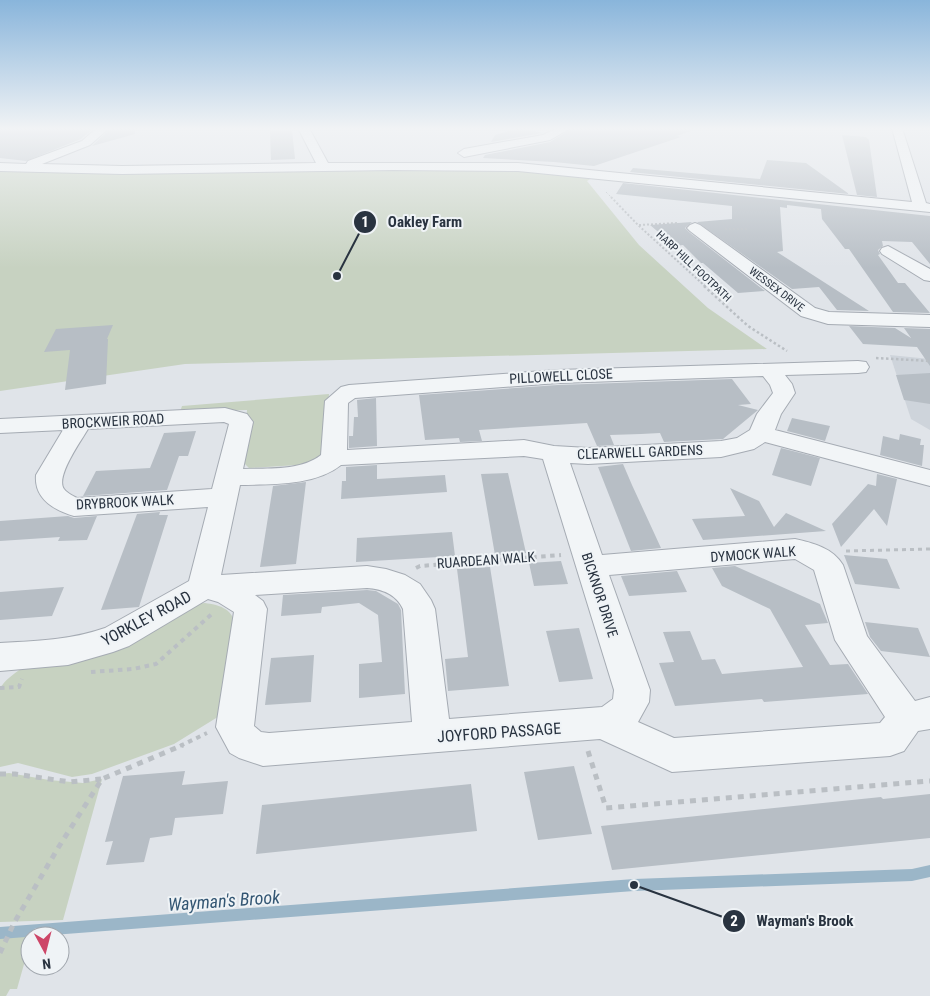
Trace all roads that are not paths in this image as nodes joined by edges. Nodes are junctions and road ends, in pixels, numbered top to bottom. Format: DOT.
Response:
graph roads {
  1 [pos="589,174"];
  2 [pos="913,174"];
  3 [pos="925,208"];
  4 [pos="695,228"];
  5 [pos="888,251"];
  6 [pos="930,276"];
  7 [pos="930,321"];
  8 [pos="858,367"];
  9 [pos="769,368"];
  10 [pos="80,422"];
  11 [pos="0,426"];
  12 [pos="761,434"];
  13 [pos="554,454"];
  14 [pos="334,458"];
  15 [pos="930,478"];
  16 [pos="225,487"];
  17 [pos="589,560"];
  18 [pos="203,587"];
  19 [pos="2,662"];
  20 [pos="918,716"];
  21 [pos="591,724"];
  22 [pos="432,737"];
  1 -- 3 [label="street"];
  2 -- 3 [label="street"];
  4 -- 7 [label="street, WESSEX DRIVE"];
  5 -- 6 [label="street"];
  8 -- 9 [label="street"];
  9 -- 12 [label="street"];
  9 -- 14 [label="street, PILLOWELL CLOSE"];
  10 -- 11 [label="street, BROCKWEIR ROAD"];
  10 -- 16 [label="street, BROCKWEIR ROAD"];
  10 -- 16 [label="street, DRYBROOK WALK"];
  12 -- 13 [label="street, CLEARWELL GARDENS"];
  12 -- 15 [label="street"];
  13 -- 14 [label="street, CLEARWELL GARDENS"];
  13 -- 17 [label="street, BICKNOR DRIVE"];
  14 -- 16 [label="street, CLEARWELL GARDENS"];
  16 -- 18 [label="street"];
  17 -- 20 [label="street, DYMOCK WALK"];
  17 -- 21 [label="street, BICKNOR DRIVE"];
  18 -- 19 [label="street, YORKLEY ROAD"];
  18 -- 22 [label="street"];
  18 -- 22 [label="street, JOYFORD PASSAGE"];
  20 -- 21 [label="street, JOYFORD PASSAGE"];
  21 -- 22 [label="street, JOYFORD PASSAGE"];
}
